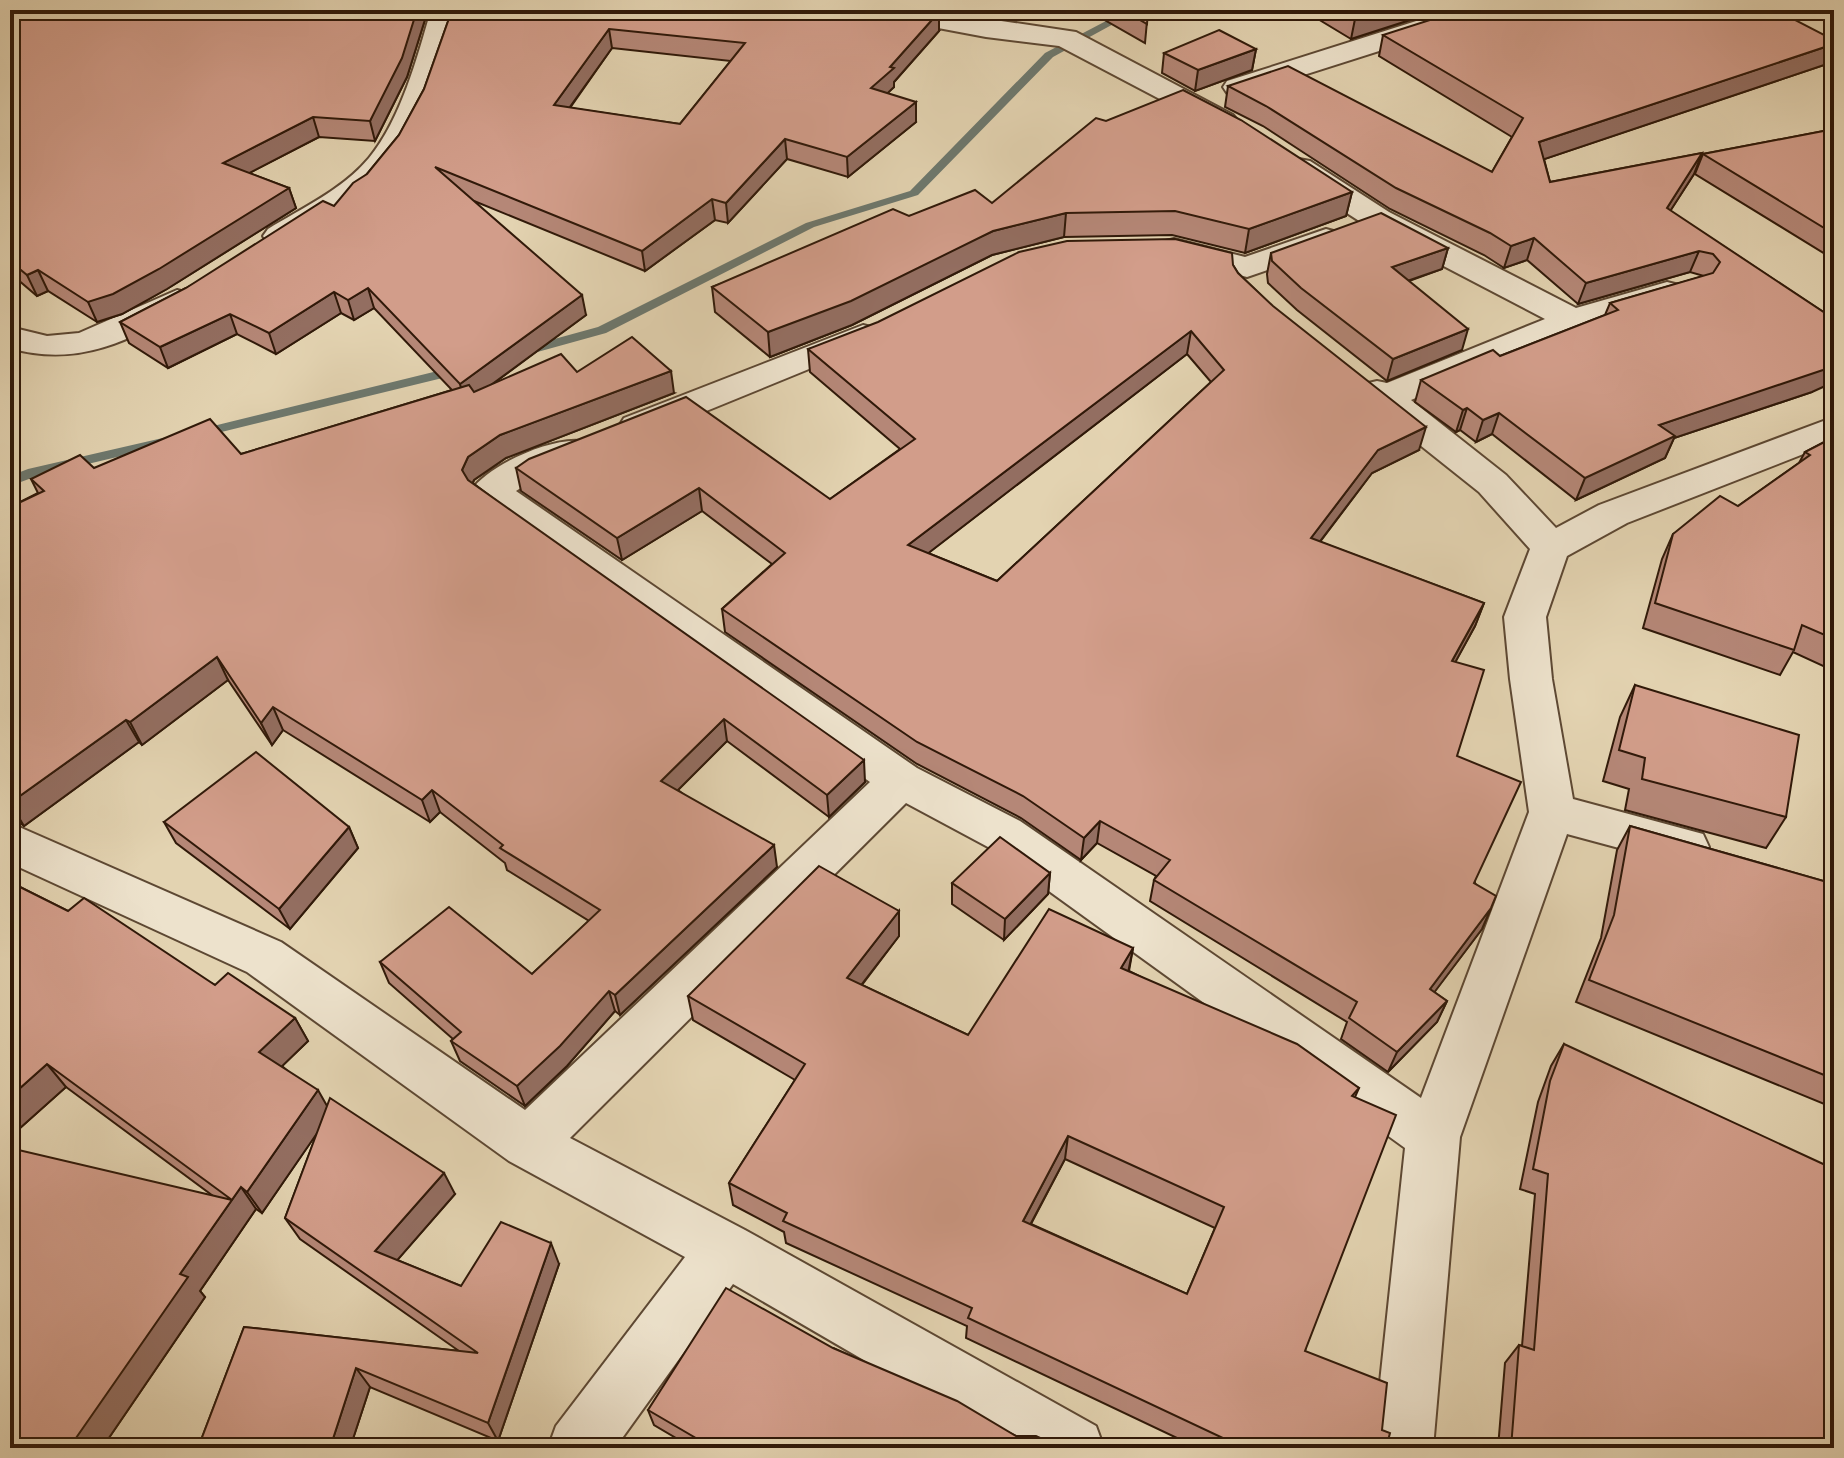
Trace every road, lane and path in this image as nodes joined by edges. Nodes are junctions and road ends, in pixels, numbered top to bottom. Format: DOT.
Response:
graph roads {
  1 [pos="445,10"];
  2 [pos="885,10"];
  3 [pos="1479,10"];
  4 [pos="1194,105"];
  5 [pos="1378,219"];
  6 [pos="1138,248"];
  7 [pos="252,253"];
  8 [pos="200,285"];
  9 [pos="1691,285"];
  10 [pos="1573,320"];
  11 [pos="893,321"];
  12 [pos="10,337"];
  13 [pos="1351,372"];
  14 [pos="1384,398"];
  15 [pos="1834,429"];
  16 [pos="1550,548"];
  17 [pos="901,780"];
  18 [pos="1552,812"];
  19 [pos="10,842"];
  20 [pos="1733,860"];
  21 [pos="1433,1137"];
  22 [pos="528,1143"];
  23 [pos="725,1249"];
  24 [pos="578,1448"];
  25 [pos="1074,1448"];
  26 [pos="1403,1448"];
  1 -- 7 [label="street"];
  2 -- 4 [label="street"];
  3 -- 4 [label="street"];
  4 -- 5 [label="street"];
  5 -- 6 [label="street"];
  5 -- 10 [label="street"];
  8 -- 12 [label="street"];
  9 -- 10 [label="street"];
  10 -- 14 [label="street"];
  11 -- 17 [label="street"];
  13 -- 14 [label="street"];
  14 -- 16 [label="street"];
  15 -- 16 [label="street"];
  16 -- 18 [label="street"];
  17 -- 21 [label="street"];
  17 -- 22 [label="street"];
  18 -- 20 [label="street"];
  18 -- 21 [label="street"];
  19 -- 22 [label="street"];
  21 -- 26 [label="street"];
  22 -- 23 [label="street"];
  23 -- 24 [label="street"];
  23 -- 25 [label="street"];
}
